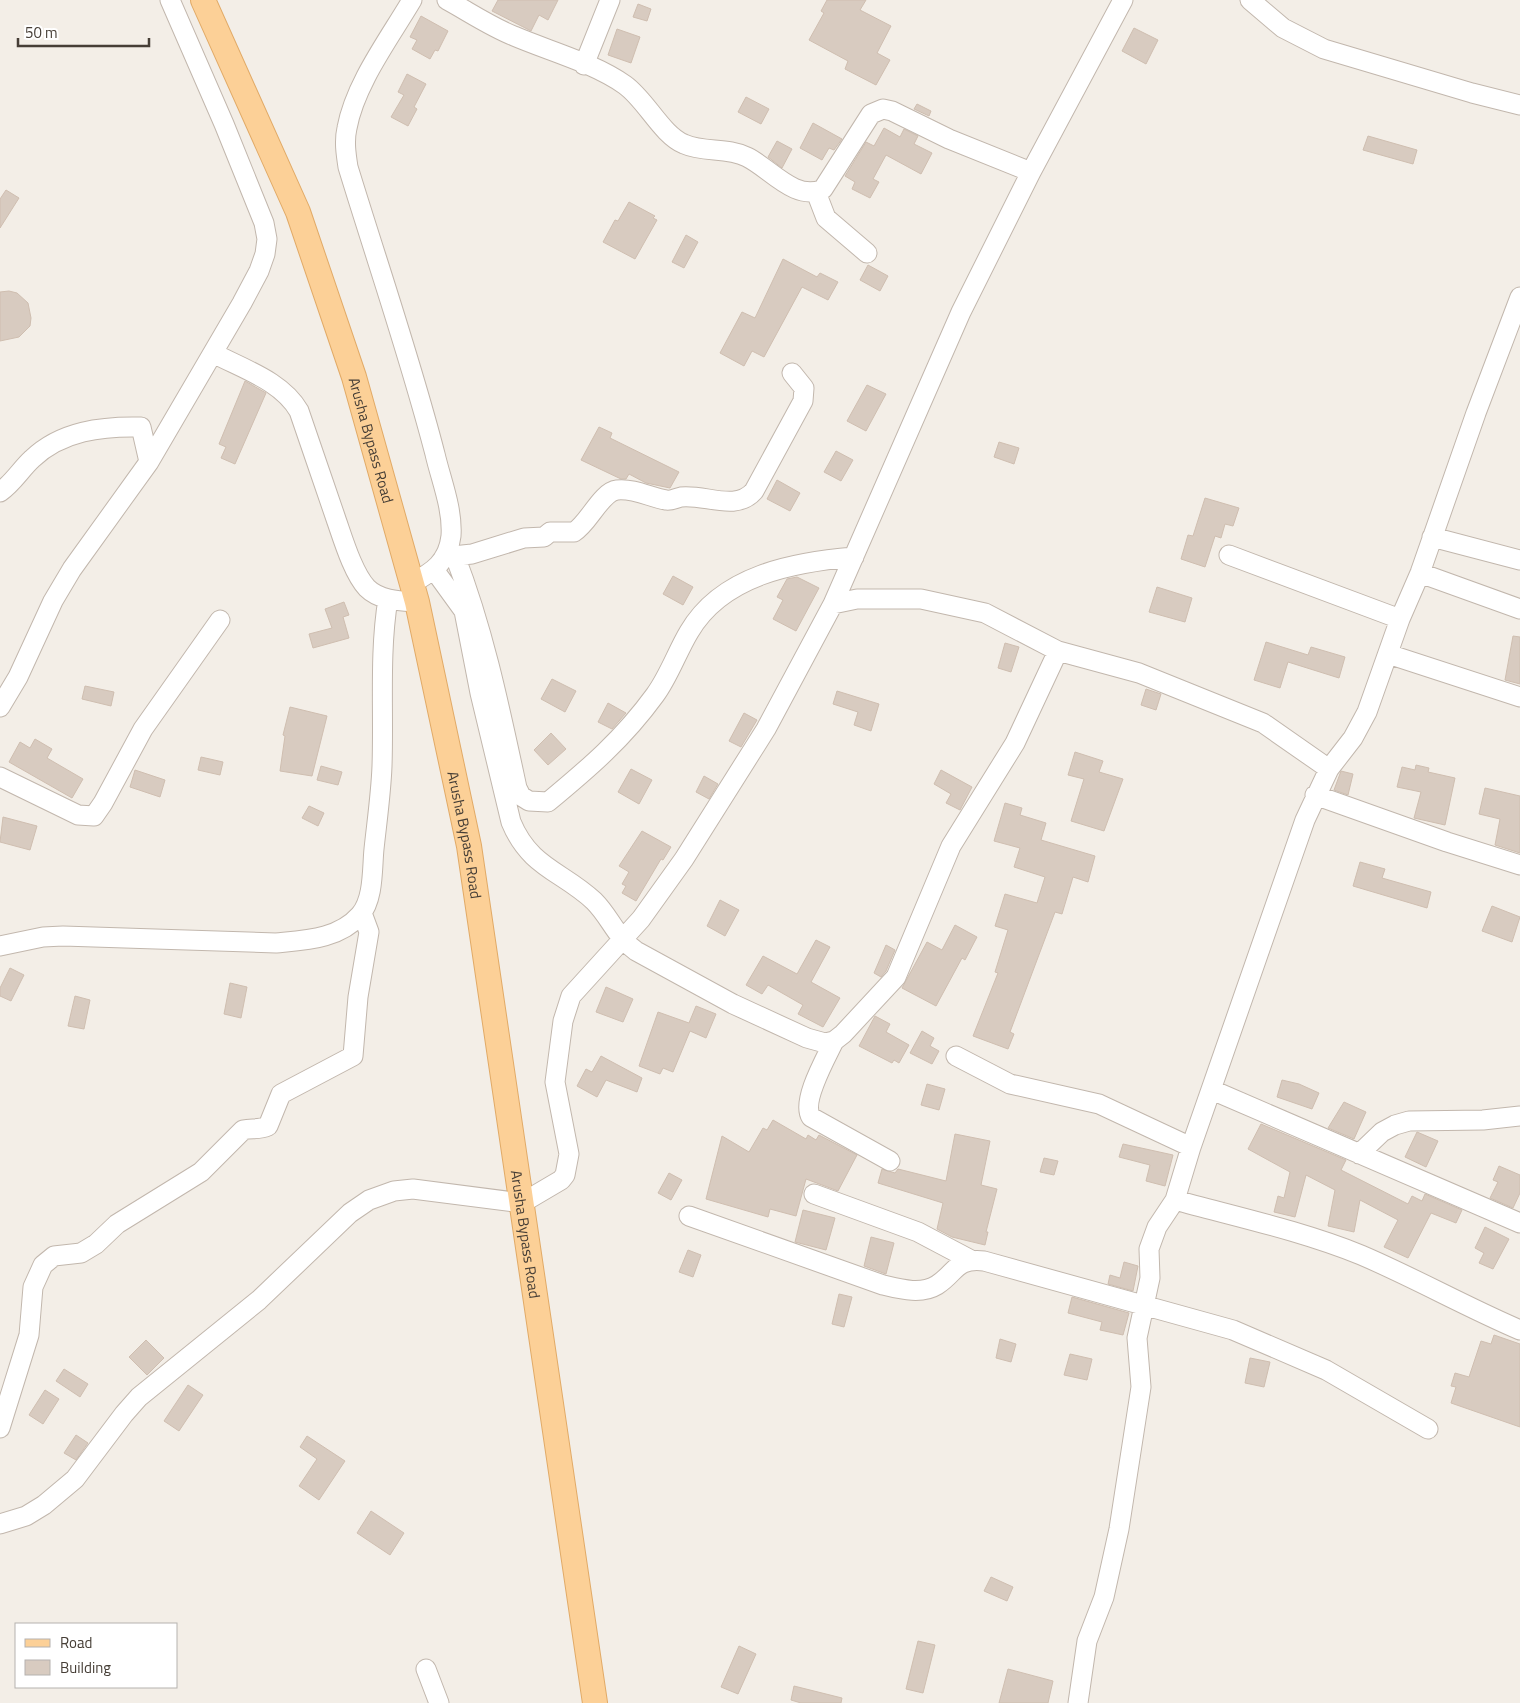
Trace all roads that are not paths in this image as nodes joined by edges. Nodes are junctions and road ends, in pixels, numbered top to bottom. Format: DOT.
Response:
graph roads {
  1 [pos="170,0"];
  2 [pos="203,0"];
  3 [pos="412,0"];
  4 [pos="447,0"];
  5 [pos="610,0"];
  6 [pos="1123,0"];
  7 [pos="1250,0"];
  8 [pos="584,65"];
  9 [pos="1520,105"];
  10 [pos="1031,172"];
  11 [pos="816,192"];
  12 [pos="867,253"];
  13 [pos="1520,297"];
  14 [pos="213,353"];
  15 [pos="792,374"];
  16 [pos="149,462"];
  17 [pos="5,481"];
  18 [pos="1432,537"];
  19 [pos="1229,555"];
  20 [pos="854,557"];
  21 [pos="1520,560"];
  22 [pos="445,561"];
  23 [pos="1420,573"];
  24 [pos="415,592"];
  25 [pos="388,599"];
  26 [pos="833,604"];
  27 [pos="1520,609"];
  28 [pos="1400,619"];
  29 [pos="220,620"];
  30 [pos="1058,651"];
  31 [pos="1388,654"];
  32 [pos="1520,697"];
  33 [pos="0,707"];
  34 [pos="1329,769"];
  35 [pos="0,777"];
  36 [pos="1315,795"];
  37 [pos="1520,865"];
  38 [pos="362,913"];
  39 [pos="622,941"];
  40 [pos="0,946"];
  41 [pos="834,1041"];
  42 [pos="956,1056"];
  43 [pos="1212,1090"];
  44 [pos="1520,1116"];
  45 [pos="1191,1147"];
  46 [pos="1359,1154"];
  47 [pos="890,1161"];
  48 [pos="814,1194"];
  49 [pos="1175,1200"];
  50 [pos="522,1203"];
  51 [pos="689,1216"];
  52 [pos="1520,1223"];
  53 [pos="971,1260"];
  54 [pos="1145,1306"];
  55 [pos="1520,1330"];
  56 [pos="0,1428"];
  57 [pos="1428,1428"];
  58 [pos="0,1524"];
  59 [pos="426,1669"];
  60 [pos="439,1703"];
  61 [pos="595,1703"];
  62 [pos="1078,1703"];
  1 -- 14 [label="street"];
  2 -- 24 [label="main road, Arusha Bypass Road"];
  3 -- 22 [label="street"];
  4 -- 8 [label="street"];
  5 -- 8 [label="street"];
  6 -- 10 [label="street"];
  7 -- 9 [label="street"];
  8 -- 11 [label="street"];
  10 -- 11 [label="street"];
  10 -- 20 [label="street"];
  11 -- 12 [label="street"];
  13 -- 18 [label="street"];
  14 -- 16 [label="street"];
  14 -- 25 [label="street"];
  15 -- 22 [label="street"];
  16 -- 17 [label="street"];
  16 -- 33 [label="street"];
  18 -- 21 [label="street"];
  18 -- 23 [label="street"];
  19 -- 28 [label="street"];
  20 -- 22 [label="street"];
  20 -- 26 [label="street"];
  22 -- 24 [label="street"];
  22 -- 39 [label="street"];
  23 -- 27 [label="street"];
  23 -- 28 [label="street"];
  24 -- 25 [label="street"];
  24 -- 50 [label="main road, Arusha Bypass Road"];
  25 -- 38 [label="street"];
  26 -- 30 [label="street"];
  26 -- 39 [label="street"];
  28 -- 31 [label="street"];
  29 -- 35 [label="street"];
  30 -- 34 [label="street"];
  30 -- 41 [label="street"];
  31 -- 32 [label="street"];
  31 -- 34 [label="street"];
  34 -- 36 [label="street"];
  36 -- 37 [label="street"];
  36 -- 43 [label="street"];
  38 -- 40 [label="street"];
  38 -- 56 [label="street"];
  39 -- 41 [label="street"];
  39 -- 50 [label="street"];
  41 -- 47 [label="street"];
  42 -- 45 [label="street"];
  43 -- 45 [label="street"];
  43 -- 46 [label="street"];
  44 -- 46 [label="street"];
  45 -- 49 [label="street"];
  46 -- 52 [label="street"];
  48 -- 53 [label="street"];
  49 -- 54 [label="street"];
  49 -- 55 [label="street"];
  50 -- 58 [label="street"];
  50 -- 61 [label="main road, Arusha Bypass Road"];
  51 -- 53 [label="street"];
  53 -- 54 [label="street"];
  54 -- 57 [label="street"];
  54 -- 62 [label="street"];
  59 -- 60 [label="street"];
}
